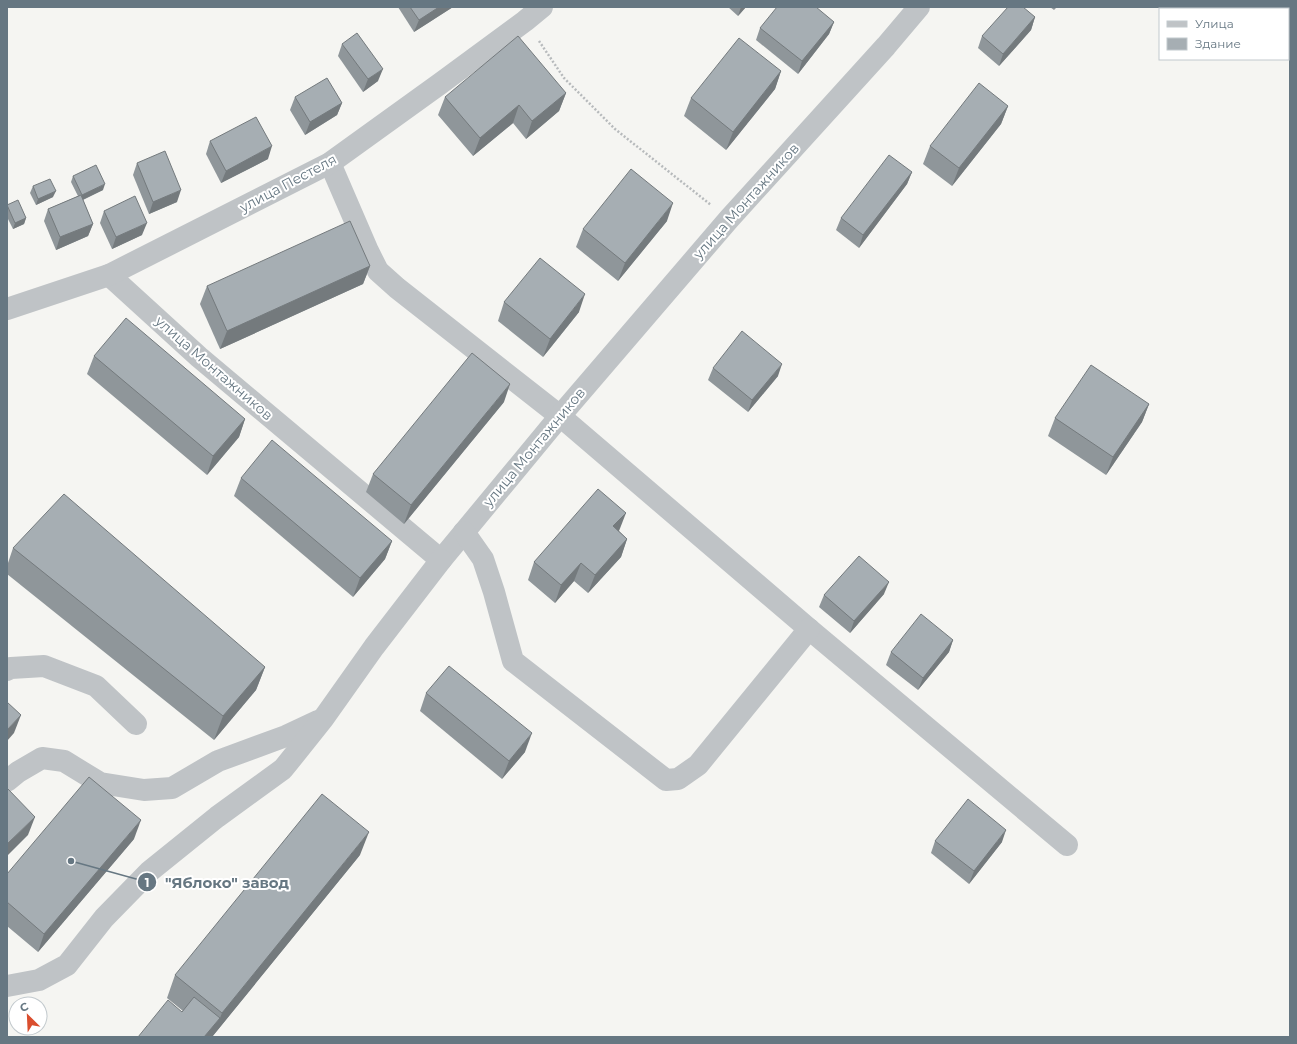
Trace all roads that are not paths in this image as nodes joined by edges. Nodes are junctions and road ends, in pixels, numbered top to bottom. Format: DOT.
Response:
graph roads {
  1 [pos="542,7"];
  2 [pos="919,7"];
  3 [pos="330,163"];
  4 [pos="109,275"];
  5 [pos="7,309"];
  6 [pos="560,416"];
  7 [pos="464,532"];
  8 [pos="440,560"];
  9 [pos="809,629"];
  10 [pos="7,670"];
  11 [pos="323,719"];
  12 [pos="136,724"];
  13 [pos="7,781"];
  14 [pos="1067,845"];
  15 [pos="7,986"];
  1 -- 3 [label="street, улица Пестеля"];
  2 -- 6 [label="street, улица Монтажников"];
  3 -- 4 [label="street, улица Пестеля"];
  3 -- 6 [label="street"];
  4 -- 5 [label="street, улица Пестеля"];
  4 -- 8 [label="street, улица Монтажников"];
  6 -- 7 [label="street, улица Монтажников"];
  6 -- 9 [label="street"];
  7 -- 8 [label="street, улица Монтажников"];
  7 -- 9 [label="street"];
  8 -- 11 [label="street"];
  9 -- 14 [label="street"];
  10 -- 12 [label="street"];
  11 -- 13 [label="street"];
  11 -- 15 [label="street"];
}
